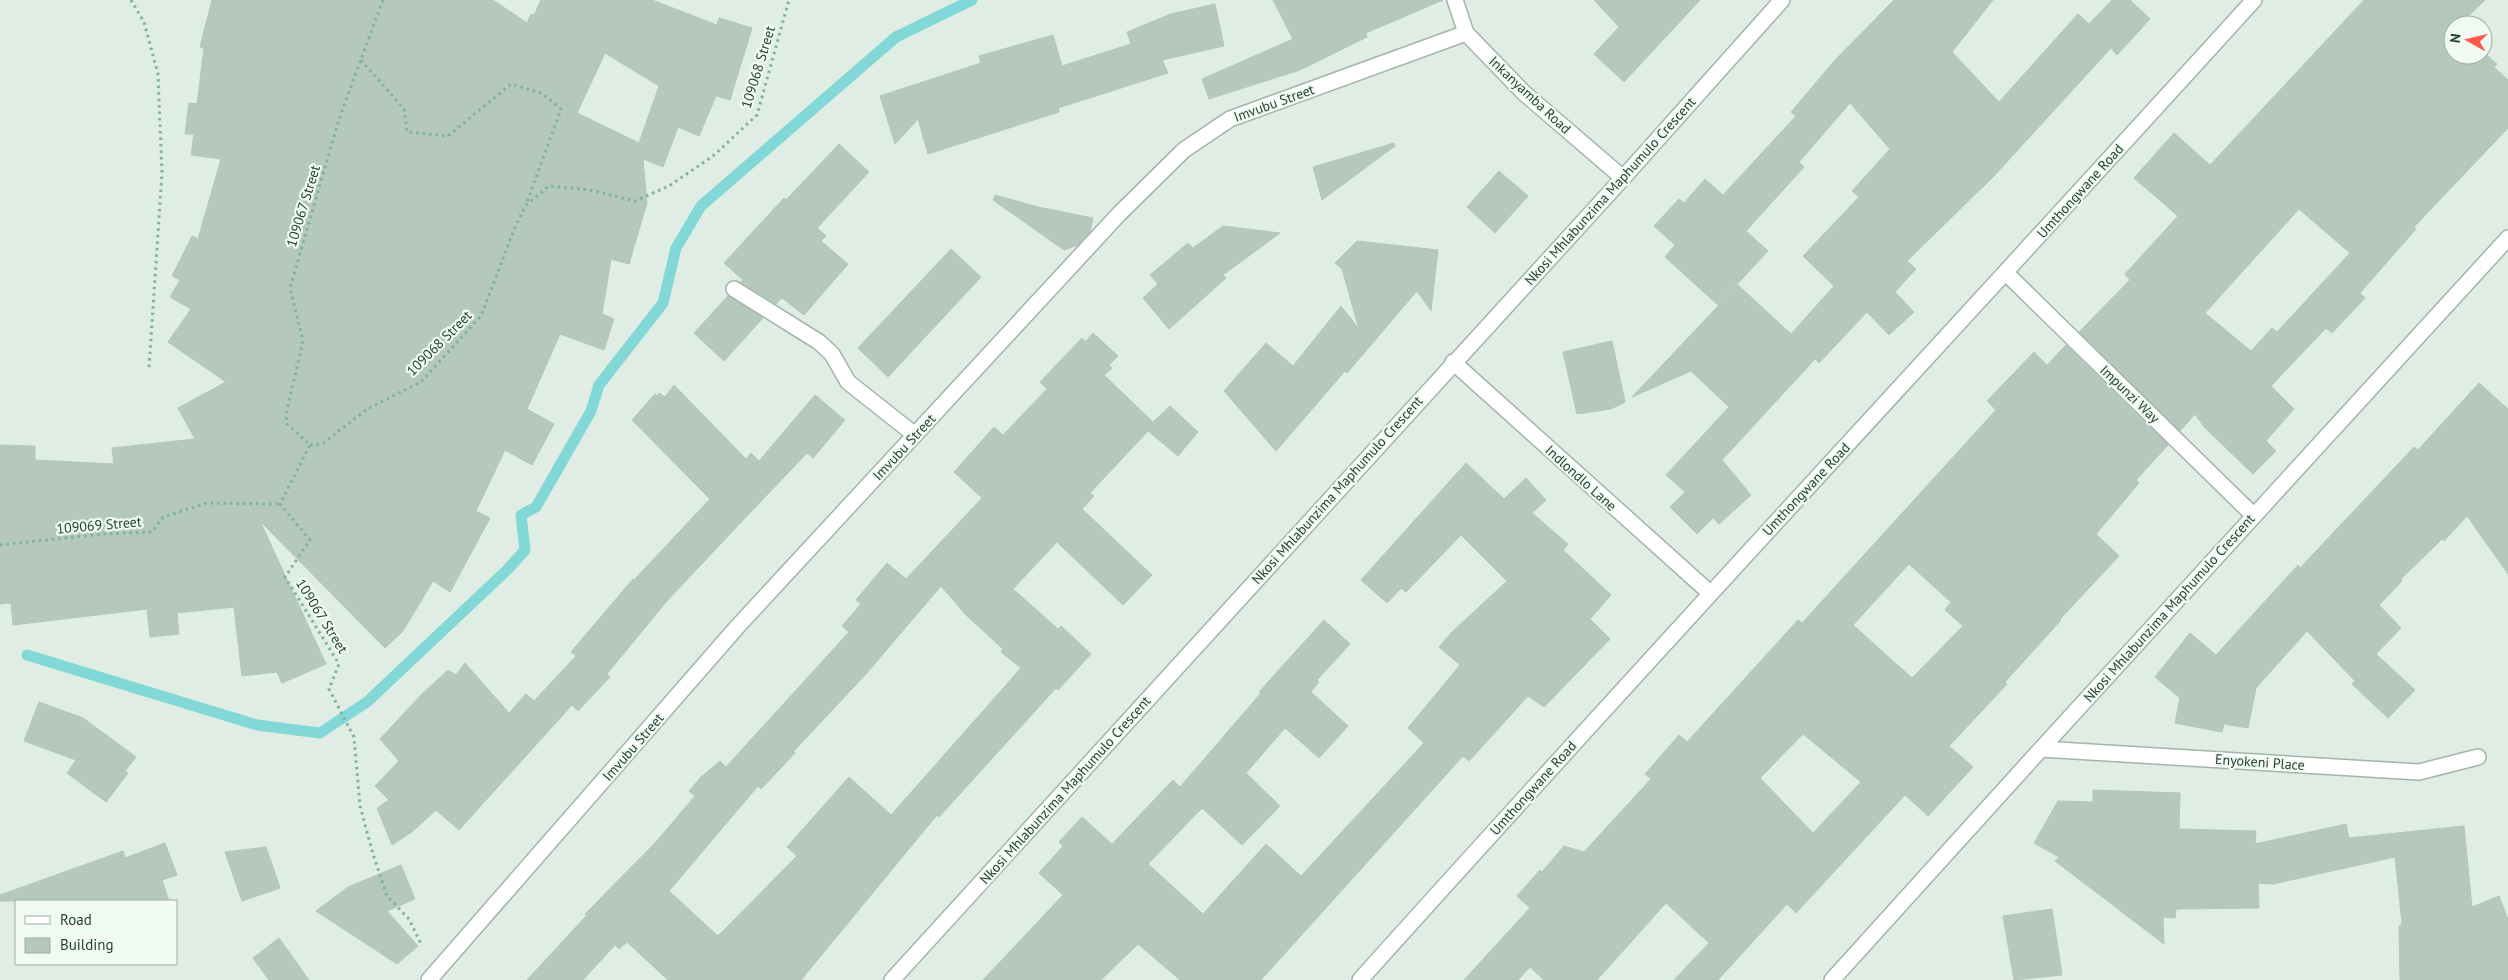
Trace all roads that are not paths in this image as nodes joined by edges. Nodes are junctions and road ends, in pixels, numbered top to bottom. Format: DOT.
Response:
graph roads {
  1 [pos="1455,0"];
  2 [pos="1782,0"];
  3 [pos="2254,0"];
  4 [pos="1466,33"];
  5 [pos="1623,178"];
  6 [pos="2508,238"];
  7 [pos="2006,273"];
  8 [pos="734,290"];
  9 [pos="1453,362"];
  10 [pos="915,436"];
  11 [pos="2254,516"];
  12 [pos="1710,593"];
  13 [pos="2041,749"];
  14 [pos="2478,758"];
  15 [pos="432,977"];
  16 [pos="892,980"];
  17 [pos="1360,980"];
  18 [pos="1832,980"];
  1 -- 4 [label="street, Inkanyamba Road"];
  2 -- 5 [label="street, Nkosi Mhlabunzima Maphumulo Crescent"];
  3 -- 7 [label="street, Umthongwane Road"];
  4 -- 5 [label="street, Inkanyamba Road"];
  4 -- 10 [label="street, Imvubu Street"];
  5 -- 9 [label="street, Nkosi Mhlabunzima Maphumulo Crescent"];
  6 -- 11 [label="street, Nkosi Mhlabunzima Maphumulo Crescent"];
  7 -- 11 [label="street, Impunzi Way"];
  7 -- 12 [label="street, Umthongwane Road"];
  8 -- 10 [label="street"];
  9 -- 12 [label="street, Indlondlo Lane"];
  9 -- 16 [label="street, Nkosi Mhlabunzima Maphumulo Crescent"];
  10 -- 15 [label="street, Imvubu Street"];
  11 -- 13 [label="street, Nkosi Mhlabunzima Maphumulo Crescent"];
  12 -- 17 [label="street, Umthongwane Road"];
  13 -- 14 [label="street, Enyokeni Place"];
  13 -- 18 [label="street, Nkosi Mhlabunzima Maphumulo Crescent"];
}
